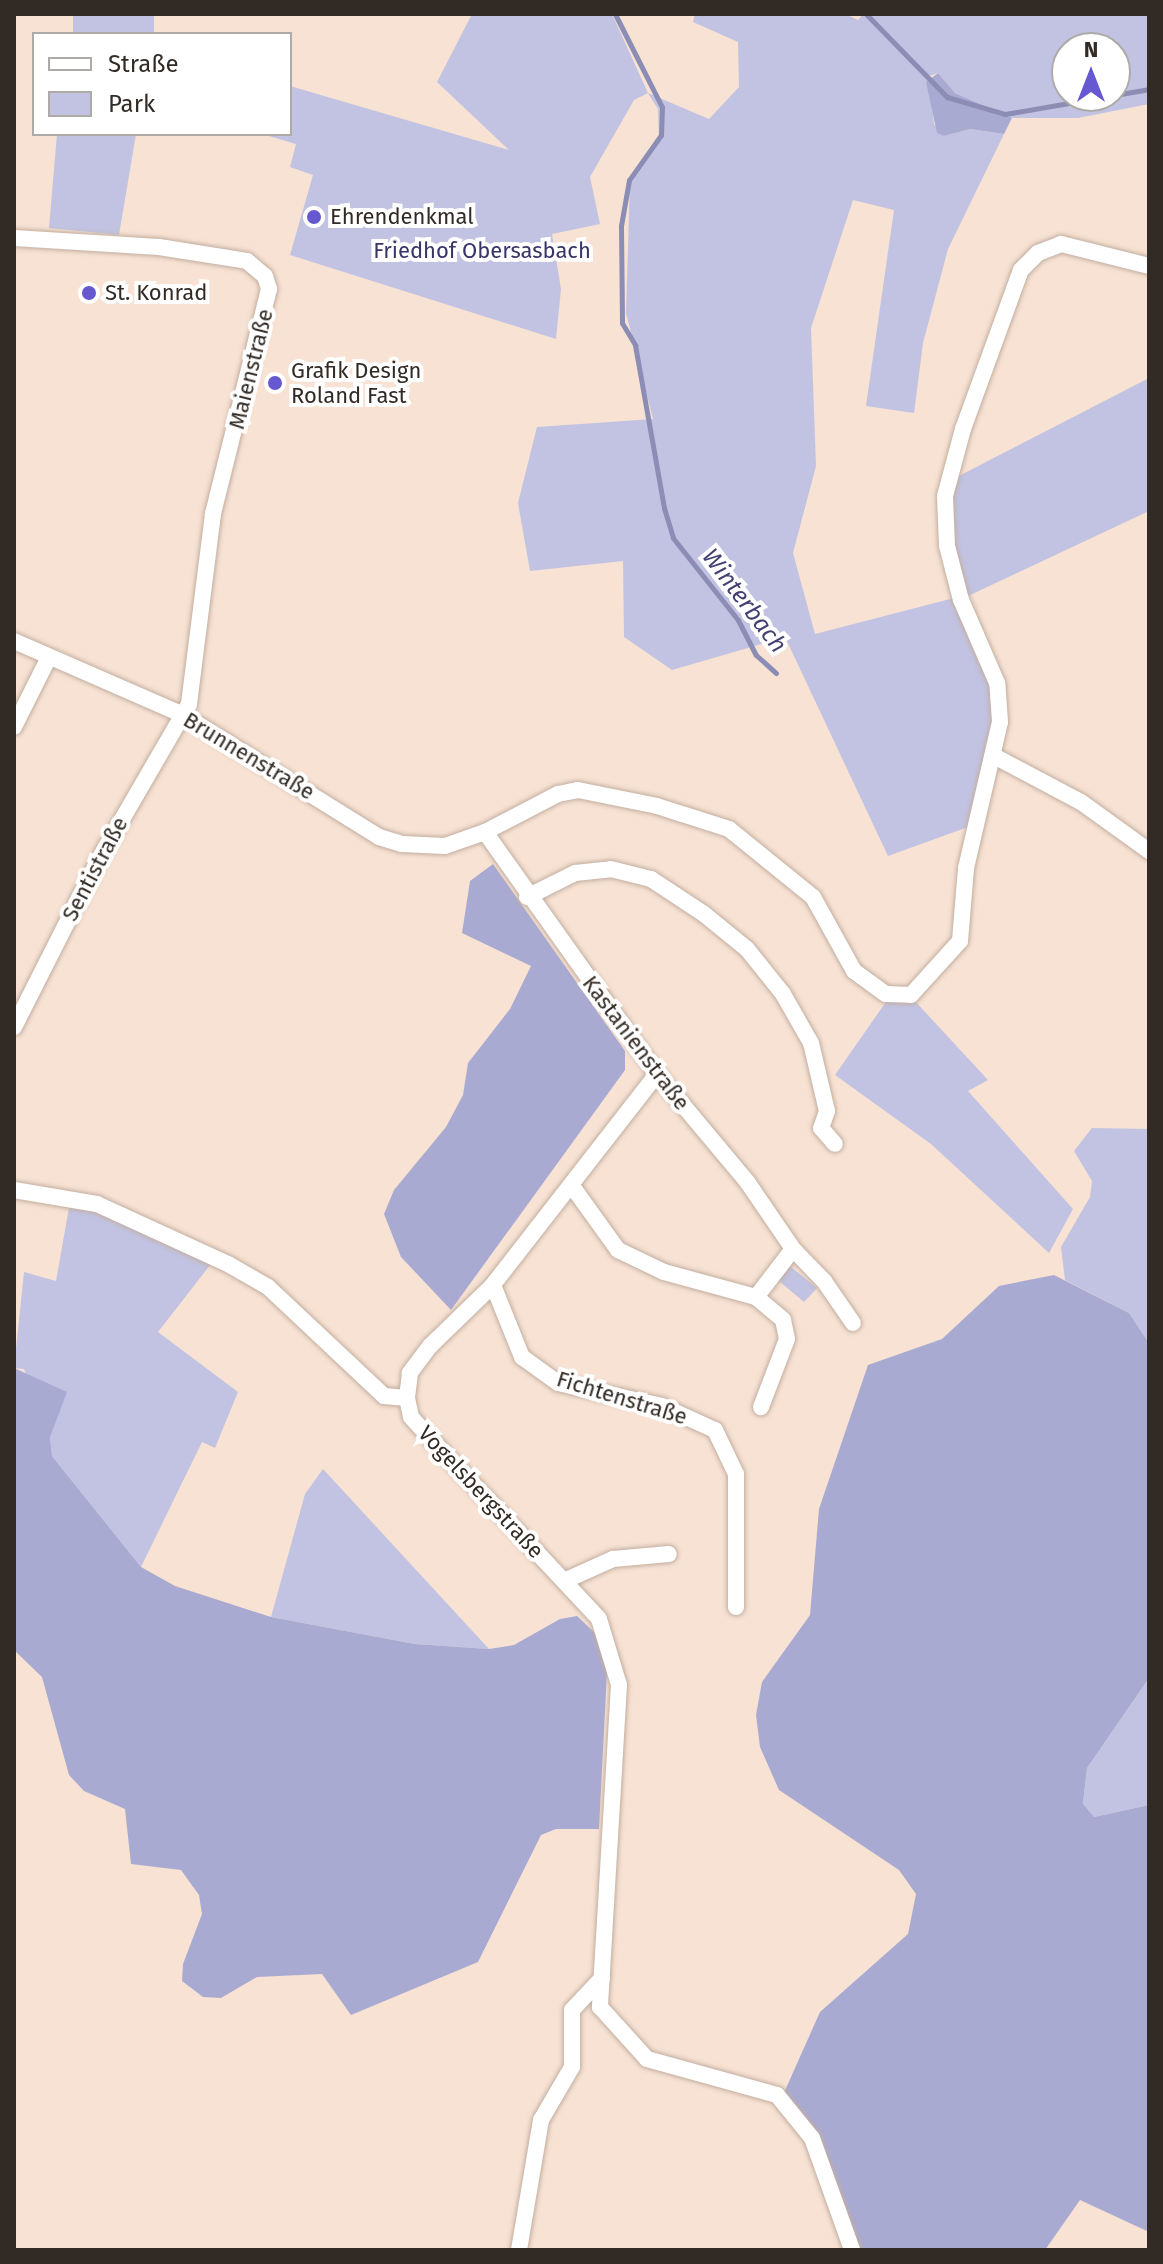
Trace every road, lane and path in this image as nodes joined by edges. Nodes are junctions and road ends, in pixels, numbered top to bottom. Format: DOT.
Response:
graph roads {
  1 [pos="14,238"];
  2 [pos="1149,266"];
  3 [pos="14,641"];
  4 [pos="49,657"];
  5 [pos="183,715"];
  6 [pos="14,727"];
  7 [pos="994,756"];
  8 [pos="485,832"];
  9 [pos="1149,851"];
  10 [pos="527,897"];
  11 [pos="14,1027"];
  12 [pos="657,1074"];
  13 [pos="835,1144"];
  14 [pos="572,1186"];
  15 [pos="14,1190"];
  16 [pos="793,1249"];
  17 [pos="493,1285"];
  18 [pos="756,1297"];
  19 [pos="853,1323"];
  20 [pos="407,1398"];
  21 [pos="761,1407"];
  22 [pos="669,1554"];
  23 [pos="564,1581"];
  24 [pos="736,1607"];
  25 [pos="602,1978"];
  26 [pos="519,2250"];
  27 [pos="852,2250"];
  1 -- 5 [label="street, Maienstraße"];
  2 -- 7 [label="street"];
  3 -- 4 [label="street, Brunnenstraße"];
  4 -- 5 [label="street, Brunnenstraße"];
  4 -- 6 [label="street"];
  5 -- 8 [label="street, Brunnenstraße"];
  5 -- 11 [label="street, Sentistraße"];
  7 -- 8 [label="street"];
  7 -- 9 [label="street"];
  8 -- 10 [label="street, Kastanienstraße"];
  10 -- 12 [label="street, Kastanienstraße"];
  10 -- 13 [label="street"];
  12 -- 14 [label="street"];
  12 -- 16 [label="street, Kastanienstraße"];
  14 -- 17 [label="street"];
  14 -- 18 [label="street"];
  15 -- 20 [label="street"];
  16 -- 18 [label="street"];
  16 -- 19 [label="street, Kastanienstraße"];
  17 -- 20 [label="street"];
  17 -- 24 [label="street, Fichtenstraße"];
  18 -- 21 [label="street"];
  20 -- 23 [label="street, Vogelsbergstraße"];
  22 -- 23 [label="street"];
  23 -- 25 [label="street, Vogelsbergstraße"];
  25 -- 26 [label="street"];
  25 -- 27 [label="street, Vogelsbergstraße"];
}
